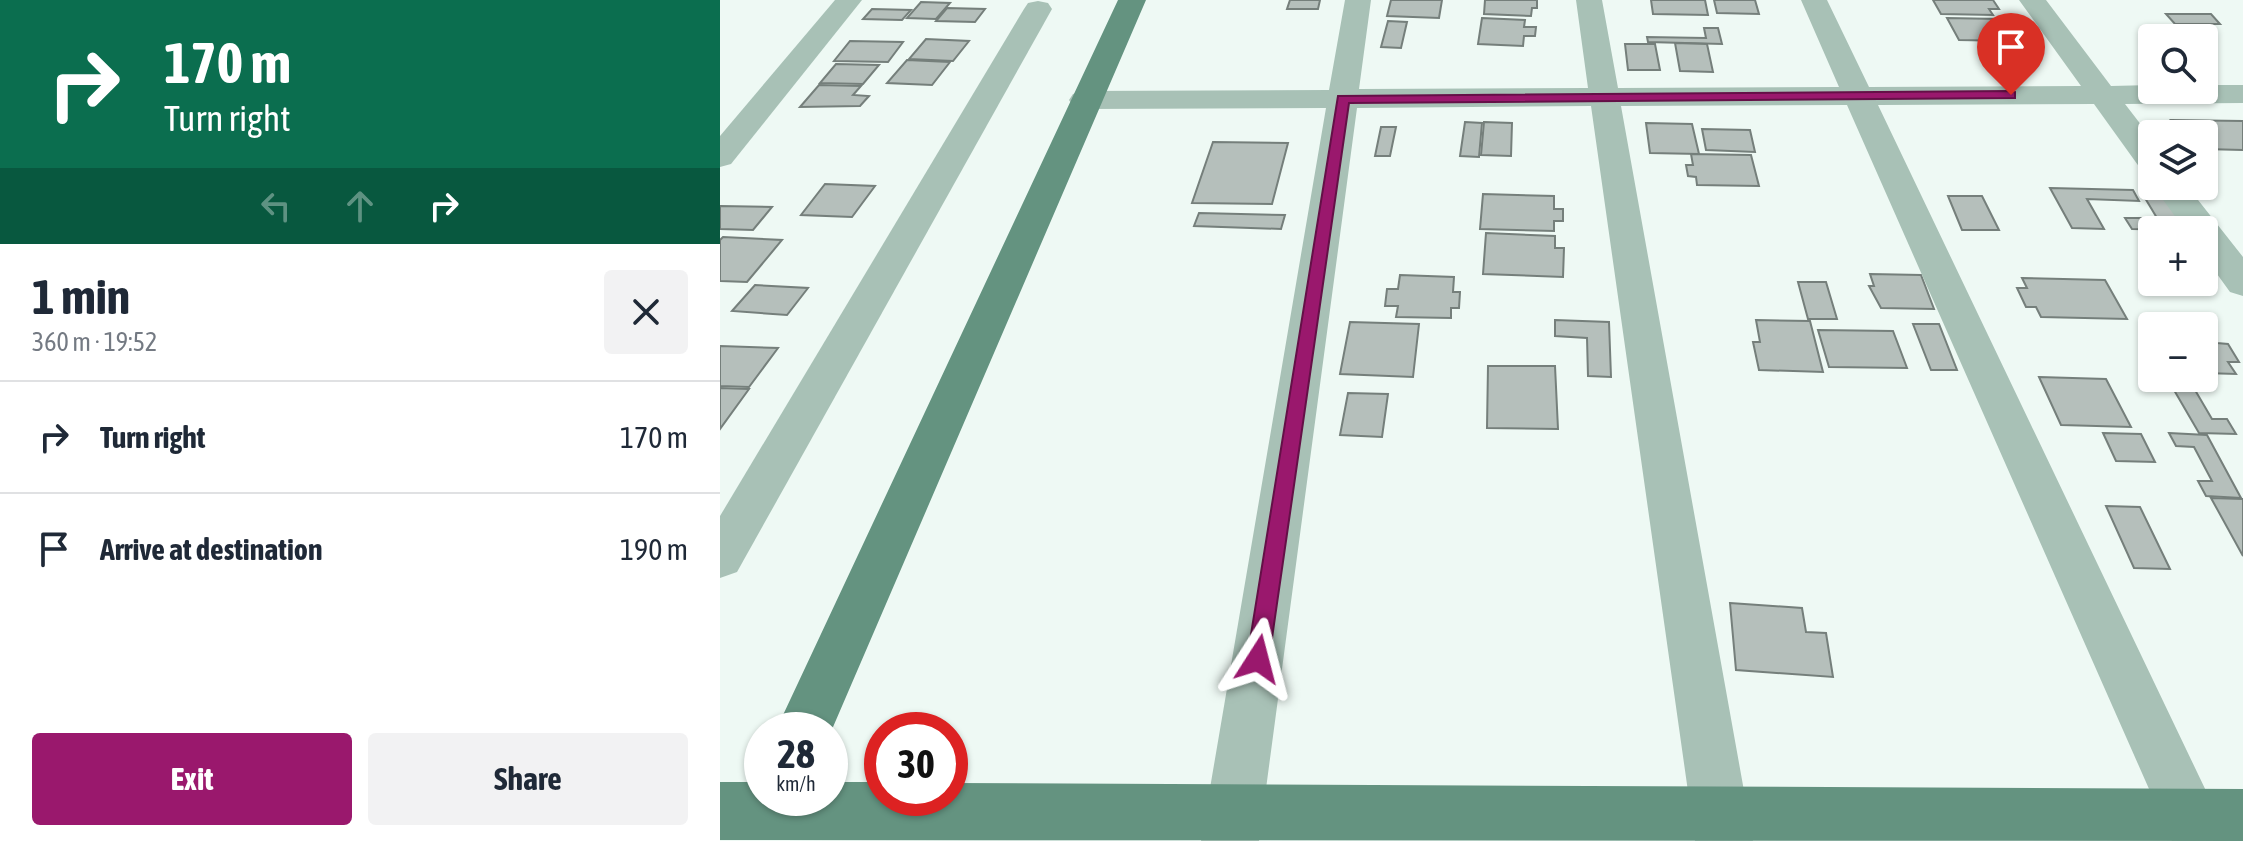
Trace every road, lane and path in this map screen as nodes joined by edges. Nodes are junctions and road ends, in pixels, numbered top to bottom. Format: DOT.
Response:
graph roads {
  1 [pos="849,0"];
  2 [pos="1132,0"];
  3 [pos="1358,0"];
  4 [pos="1589,0"];
  5 [pos="1814,0"];
  6 [pos="2032,0"];
  7 [pos="1038,9"];
  8 [pos="2243,94"];
  9 [pos="2102,95"];
  10 [pos="1858,96"];
  11 [pos="1605,98"];
  12 [pos="1343,99"];
  13 [pos="1084,100"];
  14 [pos="2138,143"];
  15 [pos="720,157"];
  16 [pos="2181,200"];
  17 [pos="2193,216"];
  18 [pos="2218,249"];
  19 [pos="2243,283"];
  20 [pos="720,558"];
  21 [pos="812,712"];
  22 [pos="754,816"];
  23 [pos="2212,826"];
  24 [pos="1232,828"];
  25 [pos="1723,829"];
  1 -- 15 [label="street"];
  2 -- 13 [label="main road"];
  3 -- 12 [label="street"];
  4 -- 11 [label="street"];
  5 -- 10 [label="street"];
  6 -- 9 [label="street"];
  7 -- 20 [label="street"];
  8 -- 9 [label="street"];
  9 -- 10 [label="street"];
  9 -- 14 [label="street"];
  10 -- 11 [label="street"];
  10 -- 23 [label="street"];
  11 -- 12 [label="street"];
  11 -- 25 [label="street"];
  12 -- 13 [label="street"];
  12 -- 24 [label="street"];
  13 -- 21 [label="main road"];
  16 -- 17 [label="street"];
  18 -- 19 [label="street"];
  22 -- 24 [label="main road"];
  23 -- 25 [label="main road"];
  24 -- 25 [label="main road"];
}
